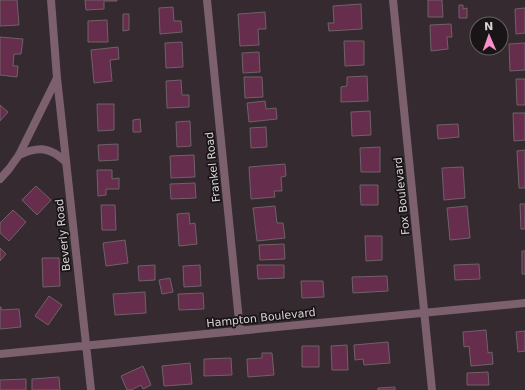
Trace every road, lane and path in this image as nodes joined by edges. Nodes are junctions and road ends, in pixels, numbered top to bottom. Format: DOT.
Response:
graph roads {
  1 [pos="51,0"];
  2 [pos="207,0"];
  3 [pos="393,0"];
  4 [pos="57,78"];
  5 [pos="19,155"];
  6 [pos="66,162"];
  7 [pos="0,179"];
  8 [pos="525,303"];
  9 [pos="424,313"];
  10 [pos="240,331"];
  11 [pos="86,346"];
  12 [pos="0,354"];
  13 [pos="91,390"];
  14 [pos="432,390"];
  1 -- 4 [label="street, Beverly Road"];
  2 -- 10 [label="street, Frankel Road"];
  3 -- 9 [label="street, Fox Boulevard"];
  4 -- 5 [label="street"];
  4 -- 6 [label="street, Beverly Road"];
  5 -- 6 [label="street"];
  5 -- 7 [label="street"];
  6 -- 11 [label="street, Beverly Road"];
  8 -- 9 [label="street, Hampton Boulevard"];
  9 -- 10 [label="street, Hampton Boulevard"];
  9 -- 14 [label="street, Fox Boulevard"];
  10 -- 11 [label="street, Hampton Boulevard"];
  11 -- 12 [label="street, Hampton Boulevard"];
  11 -- 13 [label="street, Beverly Road"];
}
